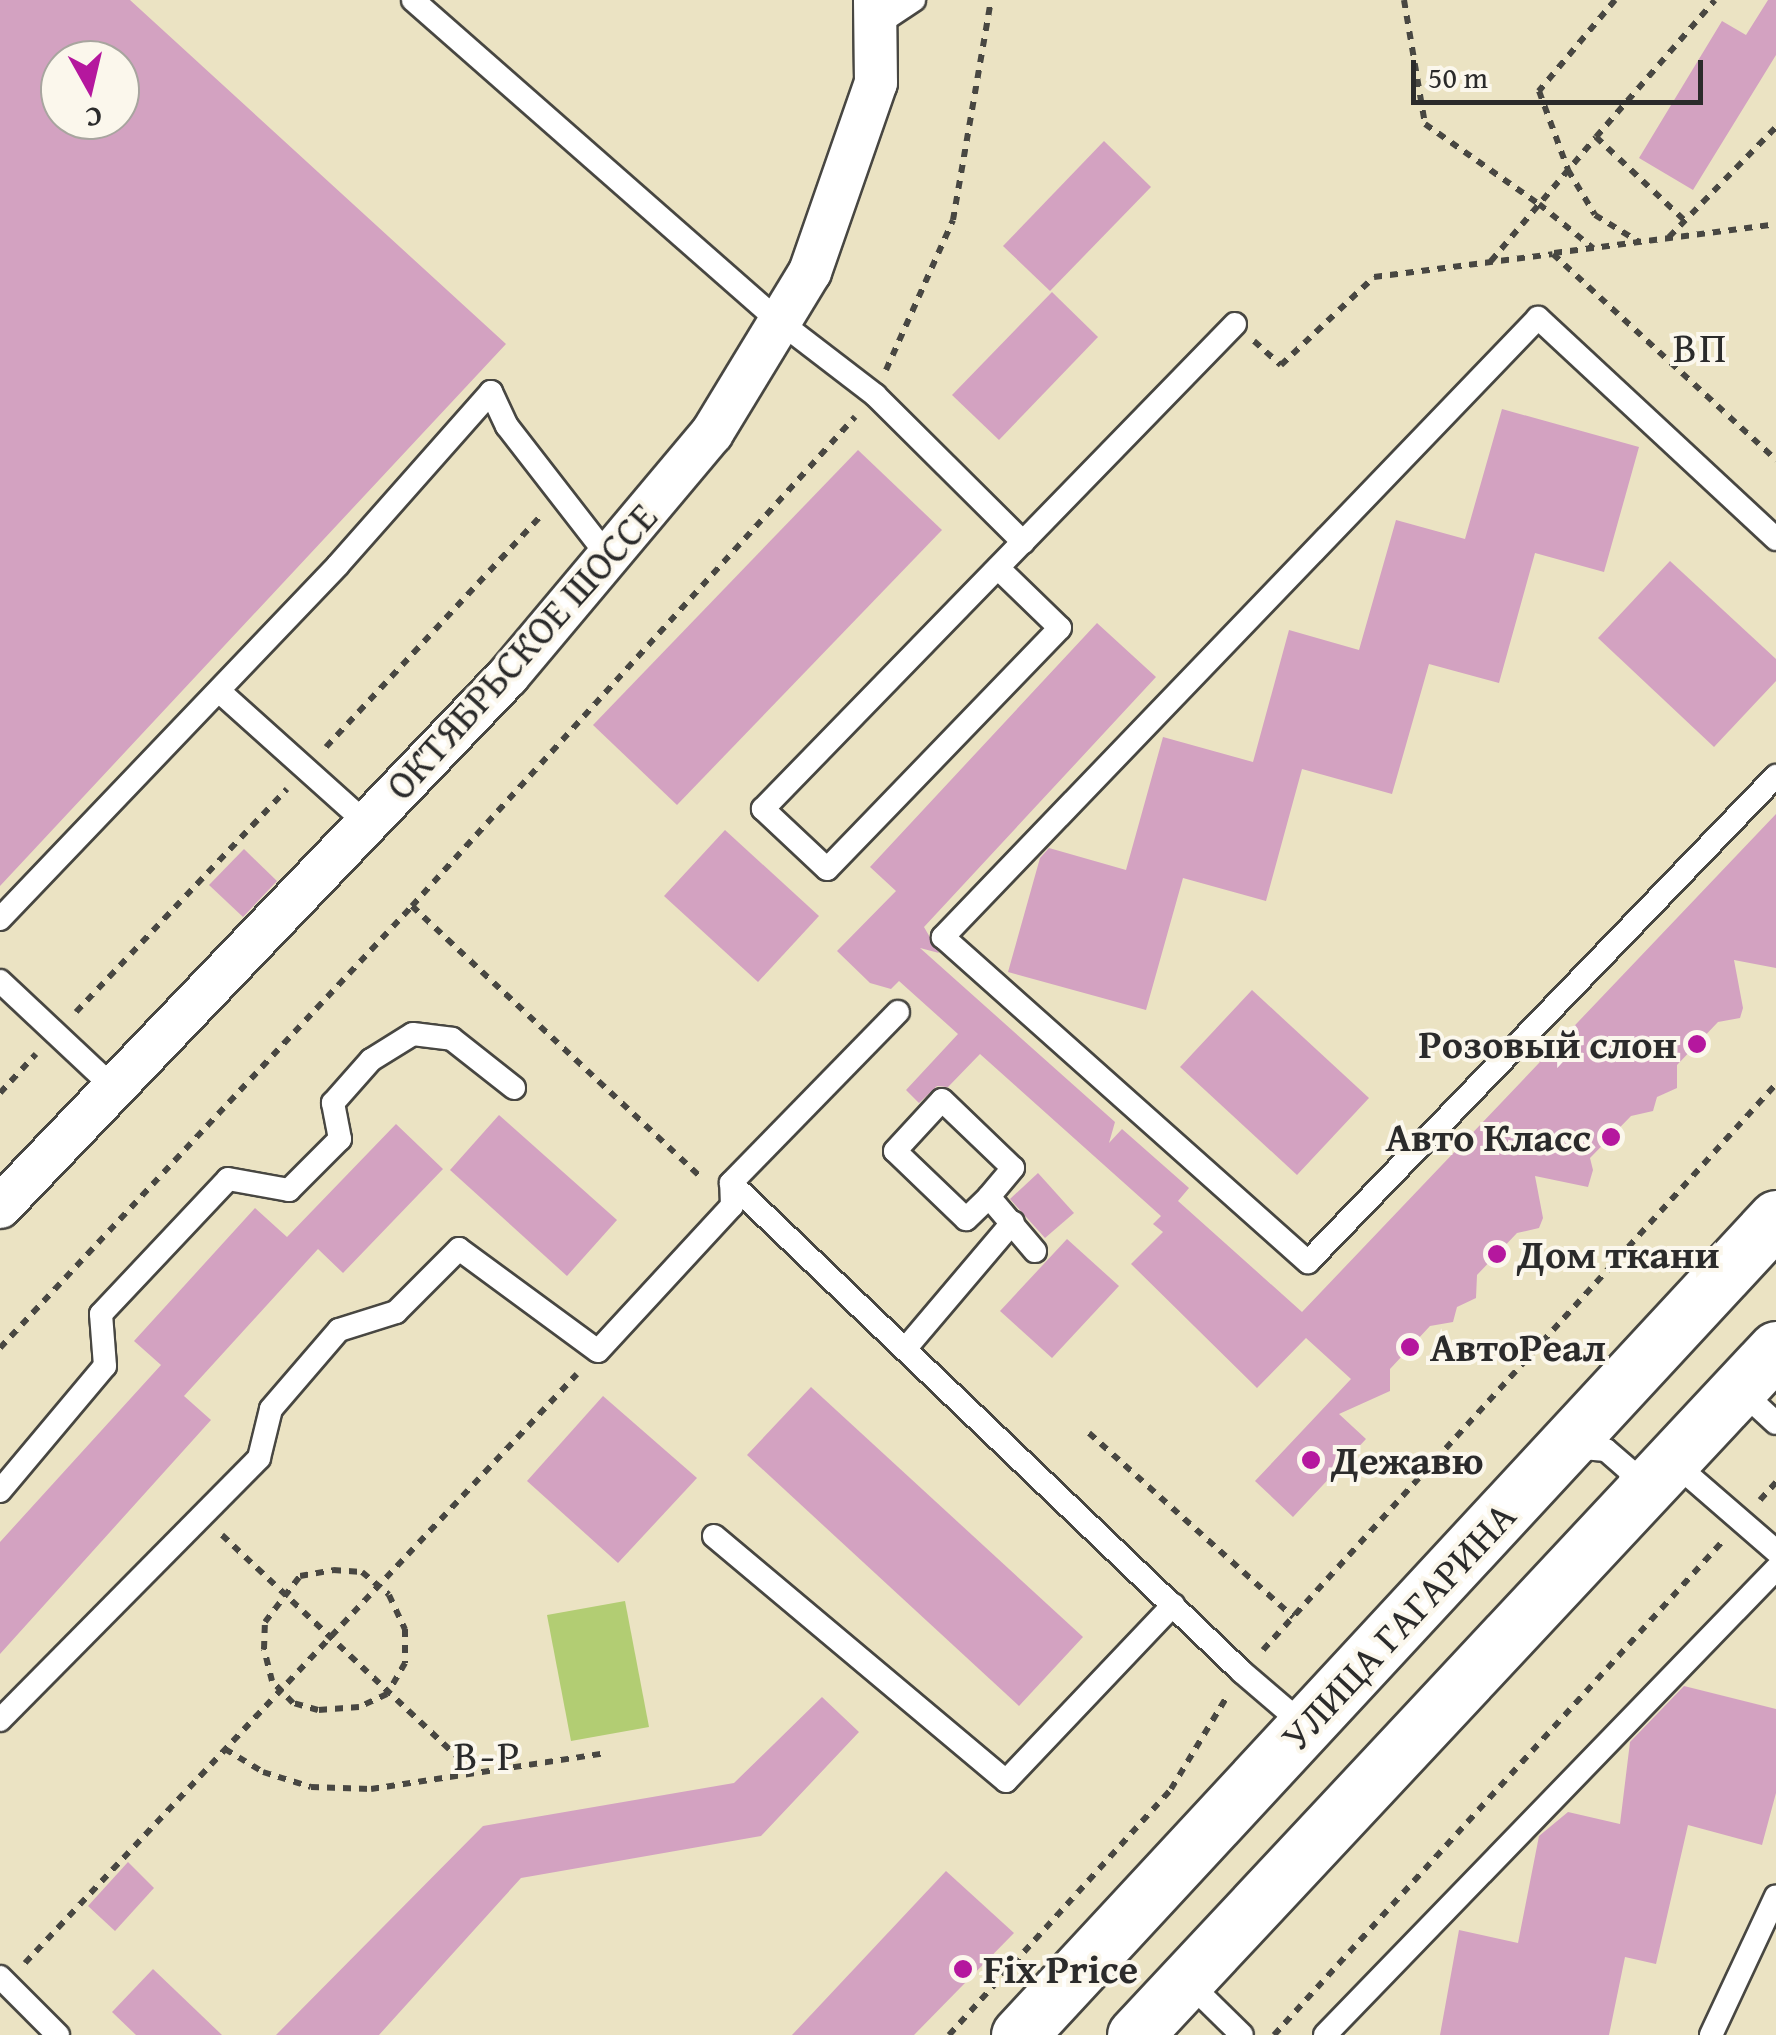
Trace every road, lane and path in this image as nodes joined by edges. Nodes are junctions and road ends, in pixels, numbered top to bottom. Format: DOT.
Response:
graph roads {
  1 [pos="414,0"];
  2 [pos="914,0"];
  3 [pos="991,0"];
  4 [pos="1404,0"];
  5 [pos="1615,0"];
  6 [pos="1715,0"];
  7 [pos="875,13"];
  8 [pos="1776,127"];
  9 [pos="1596,138"];
  10 [pos="1568,170"];
  11 [pos="1540,204"];
  12 [pos="1685,220"];
  13 [pos="1776,224"];
  14 [pos="1668,239"];
  15 [pos="1639,242"];
  16 [pos="1592,248"];
  17 [pos="1553,254"];
  18 [pos="1491,262"];
  19 [pos="780,322"];
  20 [pos="1235,324"];
  21 [pos="875,395"];
  22 [pos="560,495"];
  23 [pos="1776,539"];
  24 [pos="1023,542"];
  25 [pos="608,556"];
  26 [pos="998,568"];
  27 [pos="219,691"];
  28 [pos="305,769"];
  29 [pos="1776,776"];
  30 [pos="366,824"];
  31 [pos="412,906"];
  32 [pos="0,919"];
  33 [pos="0,982"];
  34 [pos="898,1012"];
  35 [pos="56,1033"];
  36 [pos="1776,1084"];
  37 [pos="114,1088"];
  38 [pos="514,1088"];
  39 [pos="0,1093"];
  40 [pos="731,1194"];
  41 [pos="989,1197"];
  42 [pos="0,1208"];
  43 [pos="1776,1218"];
  44 [pos="1013,1222"];
  45 [pos="1035,1251"];
  46 [pos="0,1348"];
  47 [pos="906,1348"];
  48 [pos="1776,1349"];
  49 [pos="598,1351"];
  50 [pos="1757,1406"];
  51 [pos="1089,1432"];
  52 [pos="1564,1447"];
  53 [pos="1672,1461"];
  54 [pos="1776,1482"];
  55 [pos="0,1490"];
  56 [pos="1626,1510"];
  57 [pos="202,1516"];
  58 [pos="1741,1521"];
  59 [pos="714,1536"];
  60 [pos="1776,1551"];
  61 [pos="1776,1569"];
  62 [pos="378,1586"];
  63 [pos="284,1594"];
  64 [pos="1173,1605"];
  65 [pos="1292,1617"];
  66 [pos="330,1637"];
  67 [pos="1242,1672"];
  68 [pos="281,1690"];
  69 [pos="388,1691"];
  70 [pos="0,1720"];
  71 [pos="1305,1726"];
  72 [pos="225,1749"];
  73 [pos="607,1753"];
  74 [pos="476,1774"];
  75 [pos="1776,1896"];
  76 [pos="3,1980"];
  77 [pos="1186,1980"];
  78 [pos="58,2035"];
  79 [pos="950,2035"];
  80 [pos="1019,2035"];
  81 [pos="1135,2035"];
  82 [pos="1242,2035"];
  83 [pos="1274,2035"];
  84 [pos="1326,2035"];
  85 [pos="1711,2035"];
  1 -- 19 [label="lane"];
  2 -- 7 [label="lane"];
  3 -- 21 [label="path"];
  4 -- 11 [label="path"];
  5 -- 10 [label="path"];
  6 -- 9 [label="path"];
  7 -- 19 [label="street, ОКТЯБРЬСКОЕ ШОССЕ"];
  8 -- 12 [label="path"];
  9 -- 10 [label="path"];
  9 -- 12 [label="path"];
  10 -- 11 [label="path"];
  10 -- 15 [label="path"];
  11 -- 16 [label="path"];
  11 -- 18 [label="path"];
  12 -- 14 [label="path"];
  13 -- 14 [label="path"];
  14 -- 15 [label="path"];
  15 -- 16 [label="path"];
  16 -- 17 [label="path"];
  19 -- 21 [label="lane"];
  19 -- 25 [label="street, ОКТЯБРЬСКОЕ ШОССЕ"];
  20 -- 24 [label="lane"];
  21 -- 24 [label="lane"];
  21 -- 31 [label="path"];
  22 -- 25 [label="lane"];
  22 -- 27 [label="lane"];
  22 -- 28 [label="path"];
  23 -- 29 [label="lane"];
  24 -- 26 [label="lane"];
  25 -- 30 [label="street, ОКТЯБРЬСКОЕ ШОССЕ"];
  26 -- 26 [label="lane"];
  27 -- 28 [label="lane"];
  27 -- 32 [label="lane"];
  28 -- 30 [label="lane"];
  28 -- 35 [label="path"];
  30 -- 37 [label="street, ОКТЯБРЬСКОЕ ШОССЕ"];
  31 -- 40 [label="path"];
  31 -- 46 [label="path"];
  33 -- 35 [label="lane"];
  34 -- 40 [label="lane"];
  35 -- 37 [label="lane"];
  35 -- 39 [label="path"];
  36 -- 65 [label="path"];
  37 -- 42 [label="street, ОКТЯБРЬСКОЕ ШОССЕ"];
  38 -- 55 [label="lane"];
  40 -- 47 [label="lane"];
  40 -- 49 [label="lane"];
  41 -- 41 [label="lane"];
  41 -- 44 [label="lane"];
  43 -- 52 [label="street, УЛИЦА ГАГАРИНА"];
  44 -- 45 [label="lane"];
  44 -- 47 [label="lane"];
  47 -- 64 [label="lane"];
  48 -- 50 [label="street"];
  49 -- 57 [label="lane"];
  49 -- 62 [label="path"];
  50 -- 53 [label="street"];
  51 -- 65 [label="path"];
  52 -- 56 [label="lane"];
  52 -- 71 [label="street, УЛИЦА ГАГАРИНА"];
  53 -- 56 [label="street"];
  53 -- 58 [label="lane"];
  54 -- 58 [label="path"];
  56 -- 77 [label="street"];
  57 -- 63 [label="path"];
  57 -- 70 [label="lane"];
  58 -- 60 [label="lane"];
  58 -- 83 [label="path"];
  59 -- 64 [label="lane"];
  61 -- 84 [label="lane"];
  62 -- 63 [label="path"];
  62 -- 66 [label="path"];
  62 -- 69 [label="path"];
  63 -- 66 [label="path"];
  63 -- 68 [label="path"];
  64 -- 67 [label="lane"];
  65 -- 67 [label="path"];
  66 -- 68 [label="path"];
  66 -- 69 [label="path"];
  67 -- 71 [label="lane"];
  67 -- 79 [label="path"];
  68 -- 69 [label="path"];
  68 -- 72 [label="path"];
  69 -- 74 [label="path"];
  71 -- 80 [label="street, УЛИЦА ГАГАРИНА"];
  72 -- 74 [label="path"];
  72 -- 76 [label="path"];
  73 -- 74 [label="path"];
  75 -- 85 [label="lane"];
  76 -- 78 [label="lane"];
  77 -- 81 [label="street"];
  77 -- 82 [label="lane"];
}
